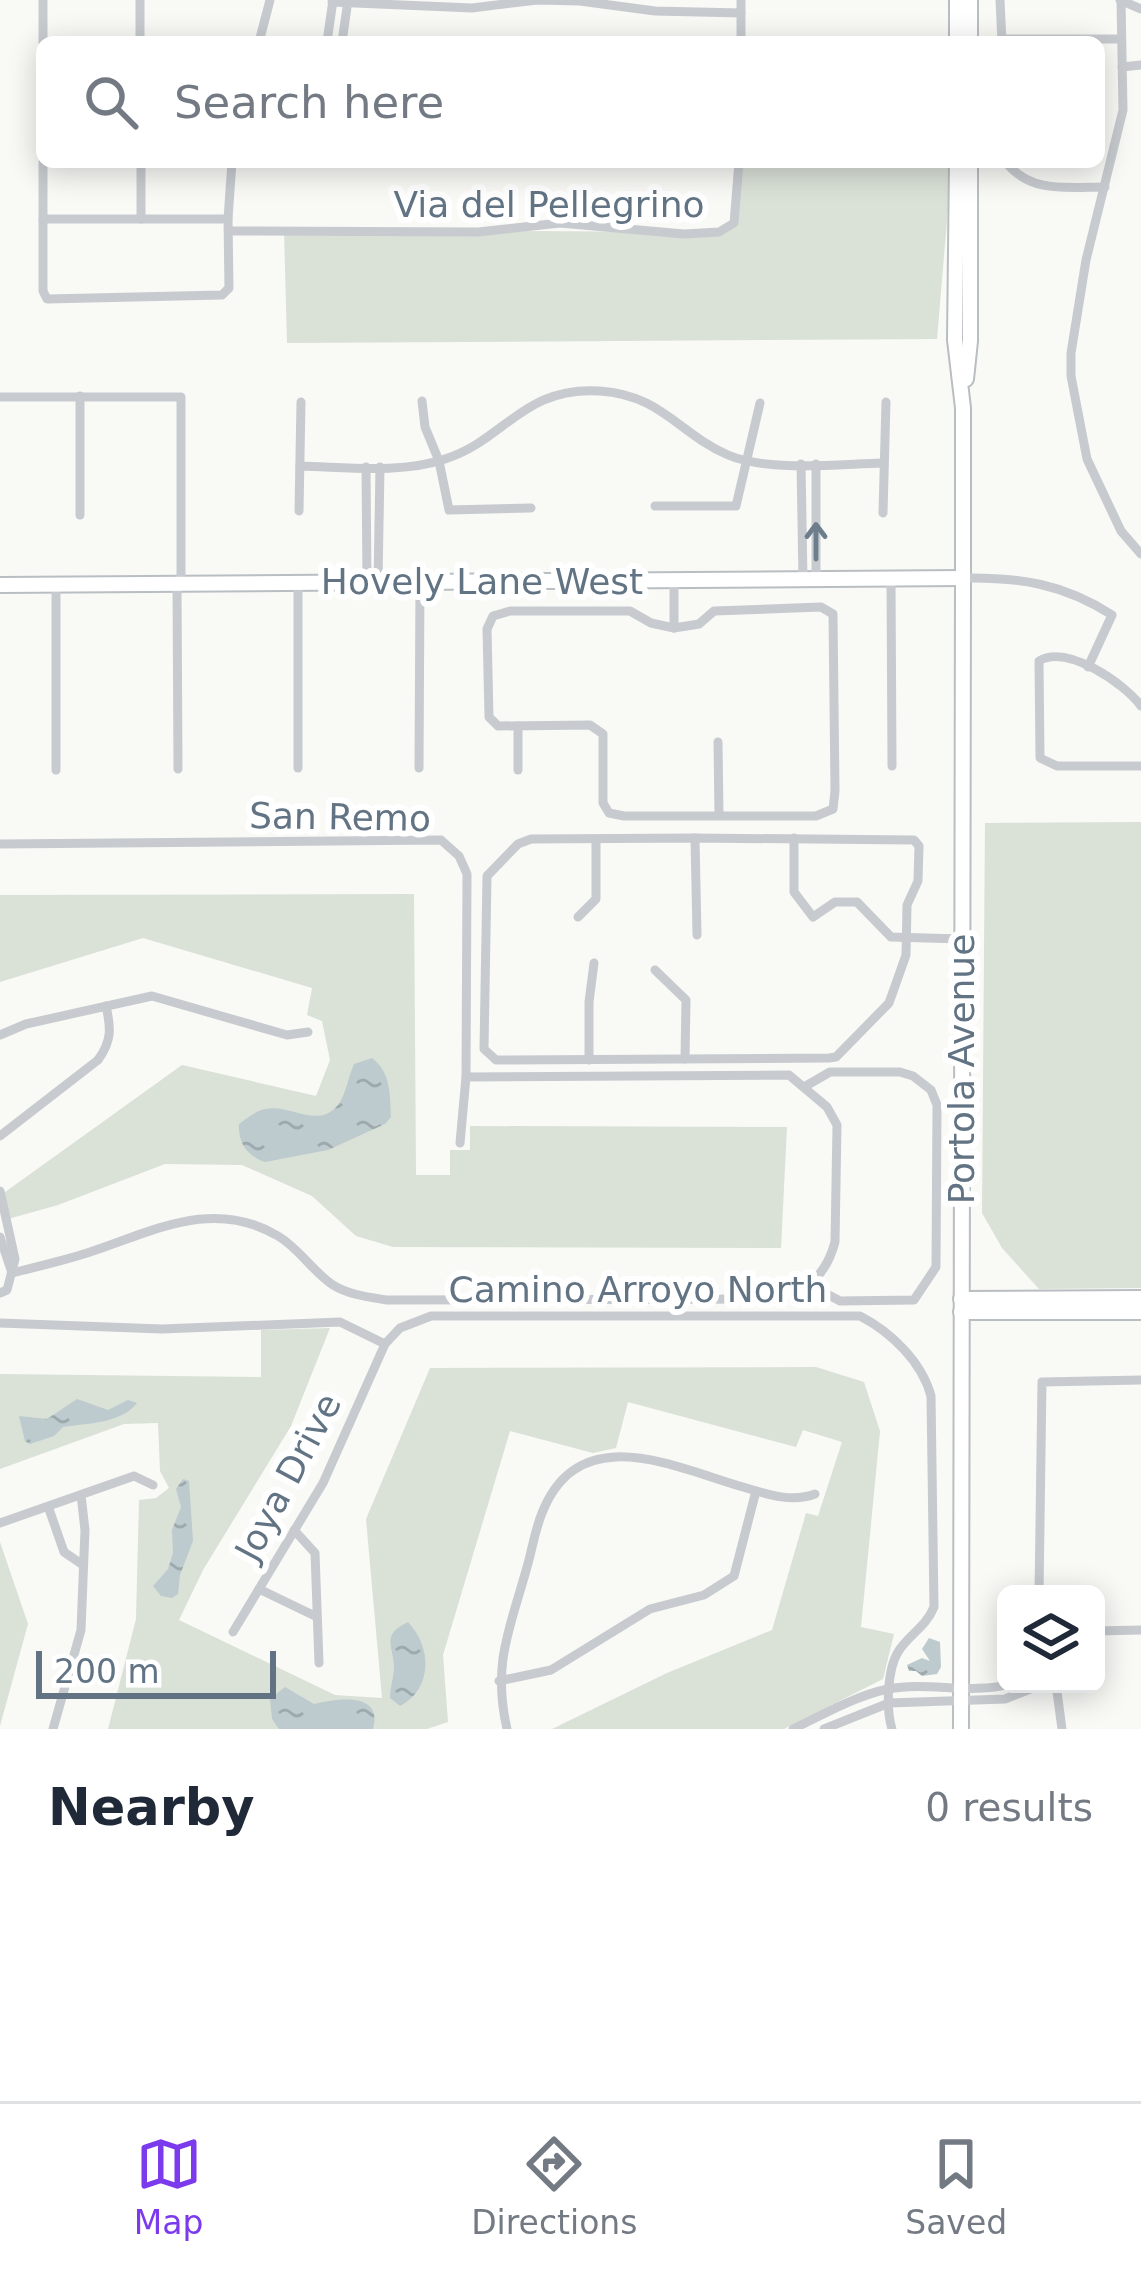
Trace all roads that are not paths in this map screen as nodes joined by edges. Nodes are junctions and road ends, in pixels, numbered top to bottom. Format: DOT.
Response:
graph roads {
  1 [pos="44,0"];
  2 [pos="140,0"];
  3 [pos="270,0"];
  4 [pos="741,0"];
  5 [pos="957,0"];
  6 [pos="970,0"];
  7 [pos="1000,0"];
  8 [pos="1120,0"];
  9 [pos="332,1"];
  10 [pos="347,2"];
  11 [pos="381,3"];
  12 [pos="1141,8"];
  13 [pos="741,13"];
  14 [pos="44,36"];
  15 [pos="140,36"];
  16 [pos="261,36"];
  17 [pos="328,36"];
  18 [pos="343,36"];
  19 [pos="741,36"];
  20 [pos="957,36"];
  21 [pos="970,36"];
  22 [pos="1002,36"];
  23 [pos="1105,39"];
  24 [pos="1119,39"];
  25 [pos="1141,65"];
  26 [pos="1122,68"];
  27 [pos="44,168"];
  28 [pos="141,168"];
  29 [pos="232,168"];
  30 [pos="739,168"];
  31 [pos="964,168"];
  32 [pos="965,168"];
  33 [pos="1011,168"];
  34 [pos="1105,187"];
  35 [pos="44,219"];
  36 [pos="141,219"];
  37 [pos="229,225"];
  38 [pos="80,396"];
  39 [pos="0,398"];
  40 [pos="422,401"];
  41 [pos="301,402"];
  42 [pos="886,402"];
  43 [pos="760,403"];
  44 [pos="963,408"];
  45 [pos="440,461"];
  46 [pos="748,462"];
  47 [pos="801,464"];
  48 [pos="816,464"];
  49 [pos="883,464"];
  50 [pos="299,466"];
  51 [pos="366,467"];
  52 [pos="380,467"];
  53 [pos="801,503"];
  54 [pos="816,503"];
  55 [pos="380,506"];
  56 [pos="655,506"];
  57 [pos="366,507"];
  58 [pos="531,508"];
  59 [pos="299,511"];
  60 [pos="883,513"];
  61 [pos="80,515"];
  62 [pos="1141,554"];
  63 [pos="963,578"];
  64 [pos="809,579"];
  65 [pos="891,579"];
  66 [pos="674,580"];
  67 [pos="372,582"];
  68 [pos="420,582"];
  69 [pos="298,583"];
  70 [pos="56,584"];
  71 [pos="179,584"];
  72 [pos="0,585"];
  73 [pos="674,628"];
  74 [pos="1088,668"];
  75 [pos="1141,706"];
  76 [pos="518,726"];
  77 [pos="718,742"];
  78 [pos="892,766"];
  79 [pos="1141,766"];
  80 [pos="298,768"];
  81 [pos="419,768"];
  82 [pos="178,769"];
  83 [pos="56,770"];
  84 [pos="518,770"];
  85 [pos="719,815"];
  86 [pos="695,838"];
  87 [pos="794,838"];
  88 [pos="596,839"];
  89 [pos="0,844"];
  90 [pos="578,917"];
  91 [pos="697,935"];
  92 [pos="907,939"];
  93 [pos="962,939"];
  94 [pos="594,963"];
  95 [pos="655,970"];
  96 [pos="106,1006"];
  97 [pos="308,1032"];
  98 [pos="0,1035"];
  99 [pos="686,1059"];
  100 [pos="589,1060"];
  101 [pos="466,1077"];
  102 [pos="805,1087"];
  103 [pos="0,1136"];
  104 [pos="460,1143"];
  105 [pos="0,1191"];
  106 [pos="0,1237"];
  107 [pos="12,1273"];
  108 [pos="810,1285"];
  109 [pos="0,1293"];
  110 [pos="1141,1298"];
  111 [pos="961,1306"];
  112 [pos="1141,1312"];
  113 [pos="0,1323"];
  114 [pos="385,1344"];
  115 [pos="1141,1380"];
  116 [pos="153,1485"];
  117 [pos="756,1491"];
  118 [pos="815,1494"];
  119 [pos="81,1495"];
  120 [pos="49,1509"];
  121 [pos="0,1523"];
  122 [pos="294,1530"];
  123 [pos="83,1564"];
  124 [pos="1039,1585"];
  125 [pos="260,1589"];
  126 [pos="315,1616"];
  127 [pos="1105,1630"];
  128 [pos="1141,1630"];
  129 [pos="233,1632"];
  130 [pos="319,1663"];
  131 [pos="499,1681"];
  132 [pos="997,1687"];
  133 [pos="891,1688"];
  134 [pos="1022,1693"];
  135 [pos="1057,1693"];
  136 [pos="961,1696"];
  137 [pos="889,1703"];
  138 [pos="53,1729"];
  139 [pos="507,1729"];
  140 [pos="793,1729"];
  141 [pos="824,1729"];
  142 [pos="892,1729"];
  143 [pos="961,1729"];
  144 [pos="1062,1729"];
  1 -- 14 [label="street"];
  2 -- 15 [label="street"];
  3 -- 16 [label="street"];
  4 -- 13 [label="street"];
  5 -- 20 [label="main road"];
  6 -- 21 [label="main road"];
  7 -- 22 [label="street"];
  8 -- 12 [label="street"];
  8 -- 24 [label="street"];
  9 -- 10 [label="street"];
  9 -- 17 [label="street"];
  10 -- 11 [label="street"];
  10 -- 18 [label="street"];
  11 -- 13 [label="street"];
  13 -- 19 [label="street"];
  23 -- 24 [label="street"];
  24 -- 26 [label="street"];
  25 -- 26 [label="street"];
  26 -- 34 [label="street"];
  27 -- 35 [label="street"];
  28 -- 36 [label="street"];
  29 -- 37 [label="street"];
  30 -- 37 [label="street, Via del Pellegrino"];
  31 -- 44 [label="main road, Portola Avenue"];
  32 -- 44 [label="main road, Portola Avenue"];
  33 -- 34 [label="street"];
  34 -- 62 [label="street"];
  35 -- 36 [label="street"];
  35 -- 37 [label="street"];
  36 -- 37 [label="street"];
  38 -- 39 [label="street"];
  38 -- 61 [label="street"];
  38 -- 71 [label="street"];
  40 -- 45 [label="street"];
  41 -- 50 [label="street"];
  42 -- 49 [label="street"];
  43 -- 46 [label="street"];
  44 -- 63 [label="main road, Portola Avenue"];
  45 -- 46 [label="street"];
  45 -- 52 [label="street"];
  45 -- 58 [label="street"];
  46 -- 47 [label="street"];
  46 -- 56 [label="street"];
  47 -- 48 [label="street"];
  47 -- 53 [label="street"];
  48 -- 49 [label="street"];
  48 -- 54 [label="street"];
  49 -- 60 [label="street"];
  50 -- 51 [label="street"];
  50 -- 59 [label="street"];
  51 -- 52 [label="street"];
  51 -- 57 [label="street"];
  52 -- 55 [label="street"];
  53 -- 54 [label="street"];
  53 -- 64 [label="street"];
  64 -- 54 [label="street, one-way"];
  55 -- 57 [label="street"];
  55 -- 67 [label="street"];
  57 -- 67 [label="street"];
  63 -- 65 [label="main road, Hovely Lane West"];
  63 -- 74 [label="street"];
  63 -- 93 [label="main road, Portola Avenue"];
  64 -- 65 [label="main road, Hovely Lane West"];
  64 -- 66 [label="main road, Hovely Lane West"];
  65 -- 78 [label="street"];
  66 -- 68 [label="main road, Hovely Lane West"];
  66 -- 73 [label="street"];
  67 -- 68 [label="main road, Hovely Lane West"];
  67 -- 69 [label="main road, Hovely Lane West"];
  68 -- 81 [label="street"];
  69 -- 71 [label="main road, Hovely Lane West"];
  69 -- 80 [label="street"];
  70 -- 71 [label="main road, Hovely Lane West"];
  70 -- 72 [label="main road, Hovely Lane West"];
  70 -- 83 [label="street"];
  71 -- 82 [label="street"];
  73 -- 76 [label="street"];
  73 -- 85 [label="street"];
  74 -- 75 [label="street"];
  74 -- 79 [label="street"];
  76 -- 84 [label="street"];
  76 -- 85 [label="street"];
  77 -- 85 [label="street"];
  86 -- 87 [label="street"];
  86 -- 88 [label="street"];
  86 -- 91 [label="street"];
  87 -- 92 [label="street"];
  87 -- 92 [label="street"];
  88 -- 90 [label="street"];
  88 -- 100 [label="street"];
  89 -- 101 [label="street, San Remo"];
  92 -- 93 [label="street"];
  92 -- 99 [label="street"];
  93 -- 111 [label="main road, Portola Avenue"];
  94 -- 100 [label="street"];
  95 -- 99 [label="street"];
  96 -- 97 [label="street"];
  96 -- 98 [label="street"];
  96 -- 103 [label="street"];
  99 -- 100 [label="street"];
  101 -- 102 [label="street"];
  101 -- 104 [label="street, San Remo"];
  102 -- 108 [label="street"];
  102 -- 108 [label="street"];
  105 -- 107 [label="street"];
  106 -- 107 [label="street"];
  107 -- 108 [label="street"];
  107 -- 109 [label="street"];
  110 -- 111 [label="main road"];
  111 -- 112 [label="main road"];
  111 -- 136 [label="main road, Portola Avenue"];
  113 -- 114 [label="street"];
  114 -- 122 [label="street, Joya Drive"];
  114 -- 133 [label="street, Camino Arroyo North"];
  115 -- 124 [label="street"];
  116 -- 119 [label="street"];
  117 -- 118 [label="street"];
  117 -- 131 [label="street"];
  117 -- 131 [label="street"];
  119 -- 120 [label="street"];
  119 -- 123 [label="street"];
  120 -- 121 [label="street"];
  120 -- 123 [label="street"];
  122 -- 125 [label="street, Joya Drive"];
  122 -- 126 [label="street"];
  123 -- 138 [label="street"];
  125 -- 126 [label="street"];
  125 -- 129 [label="street, Joya Drive"];
  126 -- 130 [label="street"];
  127 -- 128 [label="street"];
  131 -- 139 [label="street"];
  132 -- 136 [label="street"];
  133 -- 136 [label="street"];
  133 -- 137 [label="street, Camino Arroyo North"];
  133 -- 140 [label="street"];
  134 -- 136 [label="street"];
  135 -- 144 [label="street"];
  136 -- 137 [label="street"];
  136 -- 143 [label="main road, Portola Avenue"];
  137 -- 141 [label="street"];
  137 -- 142 [label="street, Camino Arroyo North"];
}
